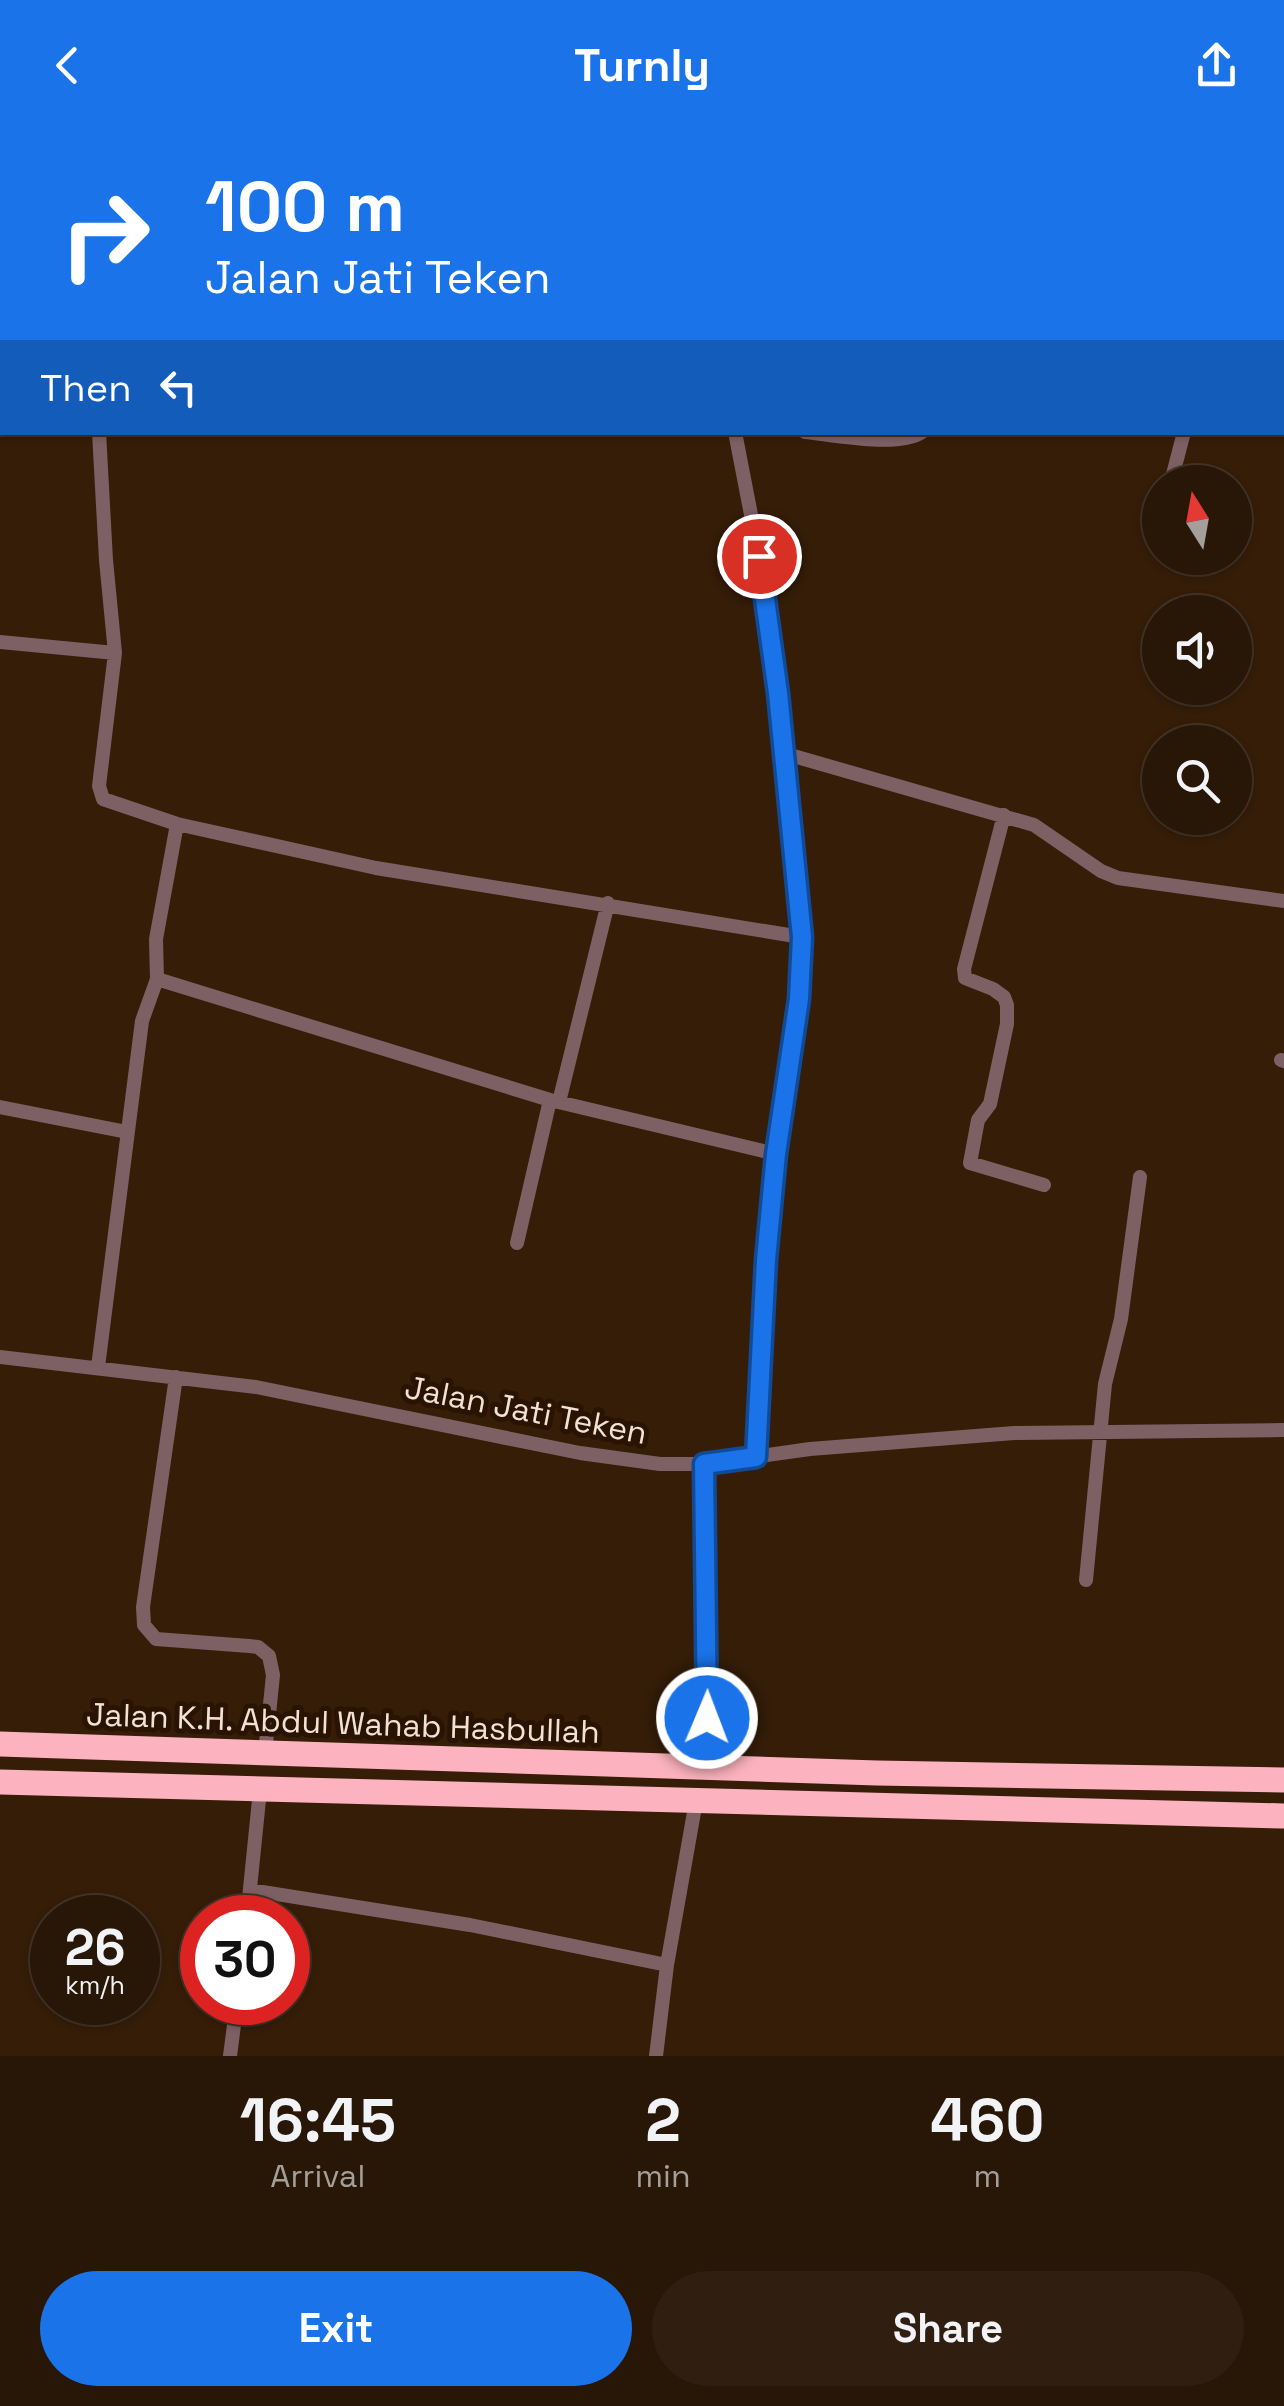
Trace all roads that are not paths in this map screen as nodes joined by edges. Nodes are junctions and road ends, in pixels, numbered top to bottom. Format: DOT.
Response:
graph roads {
  1 [pos="100,435"];
  2 [pos="735,435"];
  3 [pos="840,435"];
  4 [pos="916,435"];
  5 [pos="1183,435"];
  6 [pos="1175,465"];
  7 [pos="0,642"];
  8 [pos="115,653"];
  9 [pos="783,752"];
  10 [pos="1004,815"];
  11 [pos="177,824"];
  12 [pos="1284,901"];
  13 [pos="608,903"];
  14 [pos="802,937"];
  15 [pos="156,980"];
  16 [pos="554,1101"];
  17 [pos="0,1107"];
  18 [pos="128,1132"];
  19 [pos="776,1154"];
  20 [pos="1140,1177"];
  21 [pos="1044,1185"];
  22 [pos="518,1244"];
  23 [pos="0,1357"];
  24 [pos="98,1368"];
  25 [pos="176,1376"];
  26 [pos="1100,1430"];
  27 [pos="1284,1430"];
  28 [pos="756,1457"];
  29 [pos="704,1464"];
  30 [pos="1086,1580"];
  31 [pos="0,1744"];
  32 [pos="264,1752"];
  33 [pos="690,1766"];
  34 [pos="923,1774"];
  35 [pos="1284,1780"];
  36 [pos="0,1782"];
  37 [pos="260,1790"];
  38 [pos="696,1802"];
  39 [pos="881,1806"];
  40 [pos="1181,1814"];
  41 [pos="1284,1816"];
  42 [pos="251,1890"];
  43 [pos="250,1895"];
  44 [pos="667,1965"];
  45 [pos="233,2025"];
  46 [pos="230,2056"];
  47 [pos="656,2056"];
  1 -- 8 [label="street"];
  2 -- 9 [label="street"];
  3 -- 4 [label="street"];
  5 -- 6 [label="street"];
  7 -- 8 [label="street"];
  8 -- 11 [label="street"];
  9 -- 10 [label="street"];
  9 -- 14 [label="street"];
  10 -- 12 [label="street"];
  10 -- 21 [label="street"];
  11 -- 13 [label="street"];
  11 -- 15 [label="street"];
  13 -- 14 [label="street"];
  13 -- 16 [label="street"];
  14 -- 19 [label="street"];
  15 -- 16 [label="street"];
  15 -- 18 [label="street"];
  16 -- 19 [label="street"];
  16 -- 22 [label="street"];
  17 -- 18 [label="street"];
  18 -- 24 [label="street"];
  19 -- 28 [label="street"];
  20 -- 26 [label="street"];
  23 -- 24 [label="street, Jalan Jati Teken"];
  24 -- 25 [label="street, Jalan Jati Teken"];
  25 -- 29 [label="street, Jalan Jati Teken"];
  25 -- 32 [label="street"];
  26 -- 27 [label="street, Jalan Jati Teken"];
  26 -- 28 [label="street, Jalan Jati Teken"];
  26 -- 30 [label="street"];
  28 -- 29 [label="street, Jalan Jati Teken"];
  29 -- 33 [label="street"];
  31 -- 32 [label="highway, Jalan K.H. Abdul Wahab Hasbullah"];
  32 -- 33 [label="highway, Jalan K.H. Abdul Wahab Hasbullah"];
  33 -- 34 [label="highway, Jalan K.H. Abdul Wahab Hasbullah"];
  33 -- 39 [label="highway"];
  34 -- 35 [label="highway, Jalan K.H. Abdul Wahab Hasbullah"];
  34 -- 40 [label="highway"];
  36 -- 37 [label="highway, Jalan K.H. Abdul Wahab Hasbullah"];
  37 -- 38 [label="highway, Jalan K.H. Abdul Wahab Hasbullah"];
  37 -- 42 [label="street"];
  38 -- 39 [label="highway, Jalan K.H. Abdul Wahab Hasbullah"];
  38 -- 44 [label="street"];
  39 -- 40 [label="highway, Jalan K.H. Abdul Wahab Hasbullah"];
  40 -- 41 [label="highway, Jalan K.H. Abdul Wahab Hasbullah"];
  42 -- 43 [label="street"];
  42 -- 44 [label="street"];
  44 -- 47 [label="street"];
  45 -- 46 [label="street"];
}
